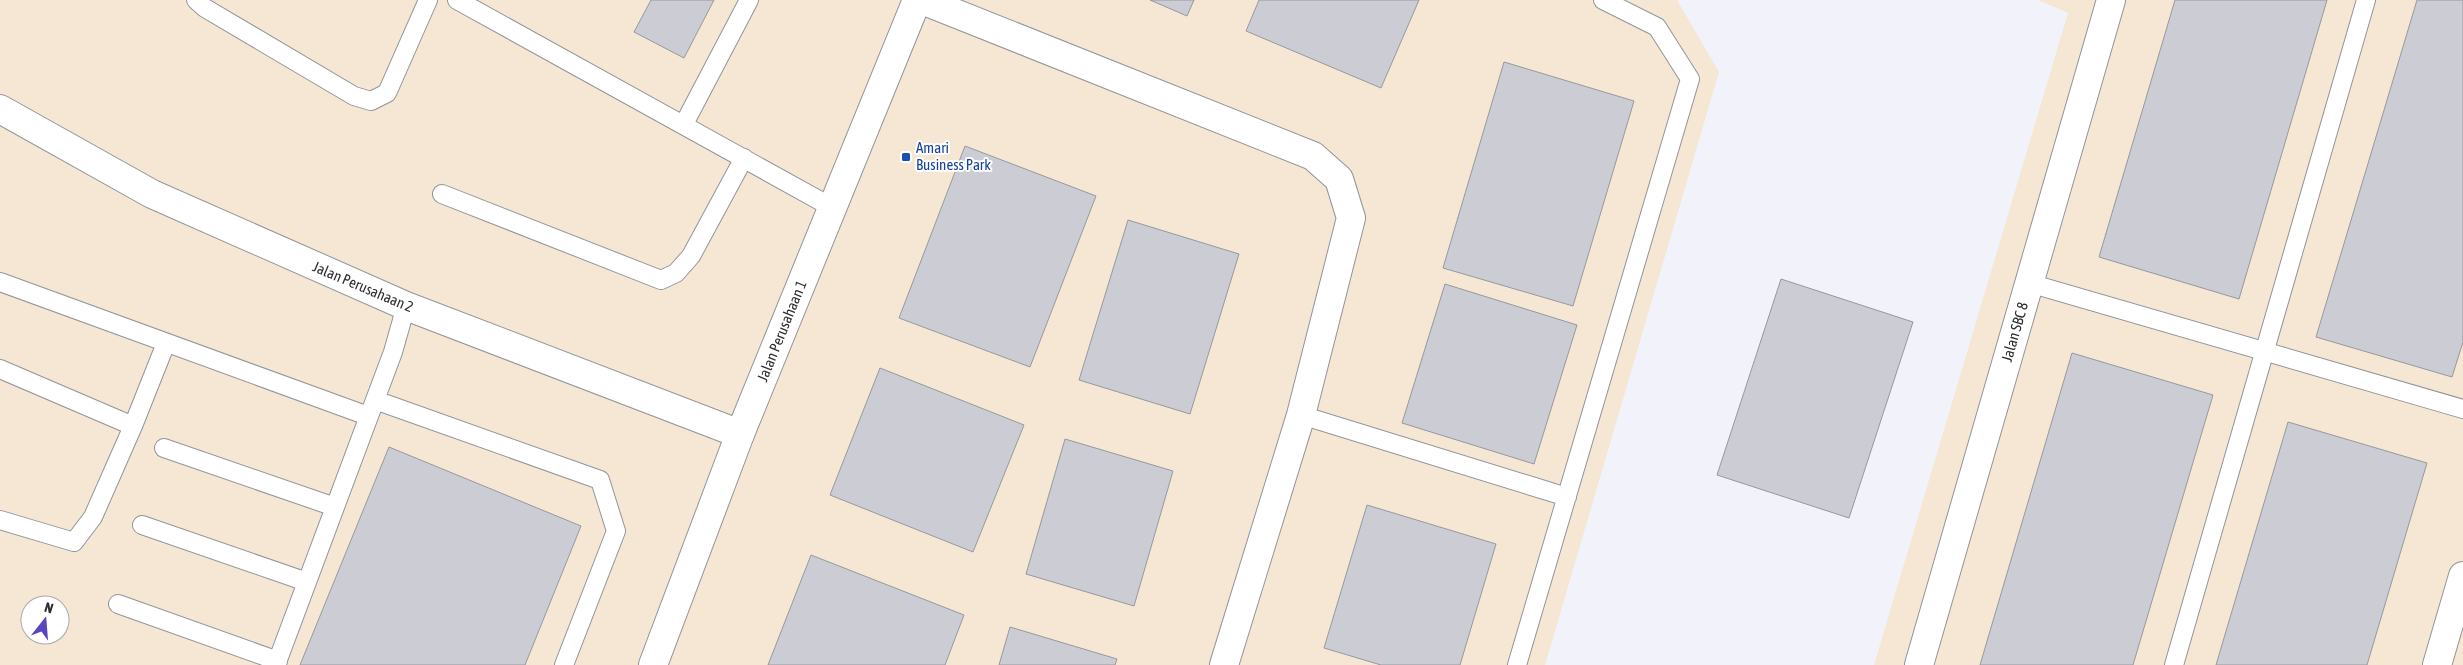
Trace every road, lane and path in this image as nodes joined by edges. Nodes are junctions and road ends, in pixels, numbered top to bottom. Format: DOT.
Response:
graph roads {
  1 [pos="196,0"];
  2 [pos="428,0"];
  3 [pos="457,0"];
  4 [pos="749,0"];
  5 [pos="916,0"];
  6 [pos="922,0"];
  7 [pos="1603,0"];
  8 [pos="2111,0"];
  9 [pos="2366,0"];
  10 [pos="0,109"];
  11 [pos="684,124"];
  12 [pos="744,158"];
  13 [pos="442,194"];
  14 [pos="833,208"];
  15 [pos="0,282"];
  16 [pos="2029,283"];
  17 [pos="406,306"];
  18 [pos="166,343"];
  19 [pos="2264,351"];
  20 [pos="0,369"];
  21 [pos="372,408"];
  22 [pos="2463,409"];
  23 [pos="1301,415"];
  24 [pos="134,426"];
  25 [pos="740,434"];
  26 [pos="164,448"];
  27 [pos="1567,497"];
  28 [pos="335,507"];
  29 [pos="0,520"];
  30 [pos="142,525"];
  31 [pos="2463,576"];
  32 [pos="307,582"];
  33 [pos="118,604"];
  34 [pos="277,663"];
  35 [pos="564,665"];
  36 [pos="653,665"];
  37 [pos="1224,665"];
  38 [pos="1517,665"];
  39 [pos="1919,665"];
  40 [pos="2174,665"];
  41 [pos="2437,665"];
  1 -- 2 [label="lane"];
  3 -- 11 [label="lane"];
  4 -- 11 [label="lane"];
  5 -- 14 [label="street, Jalan Perusahaan 1"];
  6 -- 23 [label="street"];
  7 -- 27 [label="lane"];
  8 -- 16 [label="street, Jalan SBC 8"];
  9 -- 19 [label="lane"];
  10 -- 17 [label="street, Jalan Perusahaan 2"];
  11 -- 12 [label="lane"];
  12 -- 13 [label="lane"];
  12 -- 14 [label="lane"];
  14 -- 25 [label="street, Jalan Perusahaan 1"];
  15 -- 18 [label="lane"];
  16 -- 19 [label="lane"];
  16 -- 39 [label="street, Jalan SBC 8"];
  17 -- 21 [label="lane"];
  17 -- 25 [label="street, Jalan Perusahaan 2"];
  18 -- 21 [label="lane"];
  18 -- 24 [label="lane"];
  19 -- 22 [label="lane"];
  19 -- 40 [label="lane"];
  20 -- 24 [label="lane"];
  21 -- 28 [label="lane"];
  21 -- 35 [label="lane"];
  23 -- 27 [label="lane"];
  23 -- 37 [label="street"];
  24 -- 29 [label="lane"];
  25 -- 36 [label="street, Jalan Perusahaan 1"];
  26 -- 28 [label="lane"];
  27 -- 38 [label="lane"];
  28 -- 32 [label="lane"];
  30 -- 32 [label="lane"];
  31 -- 41 [label="street"];
  32 -- 34 [label="lane"];
  33 -- 34 [label="lane"];
}
